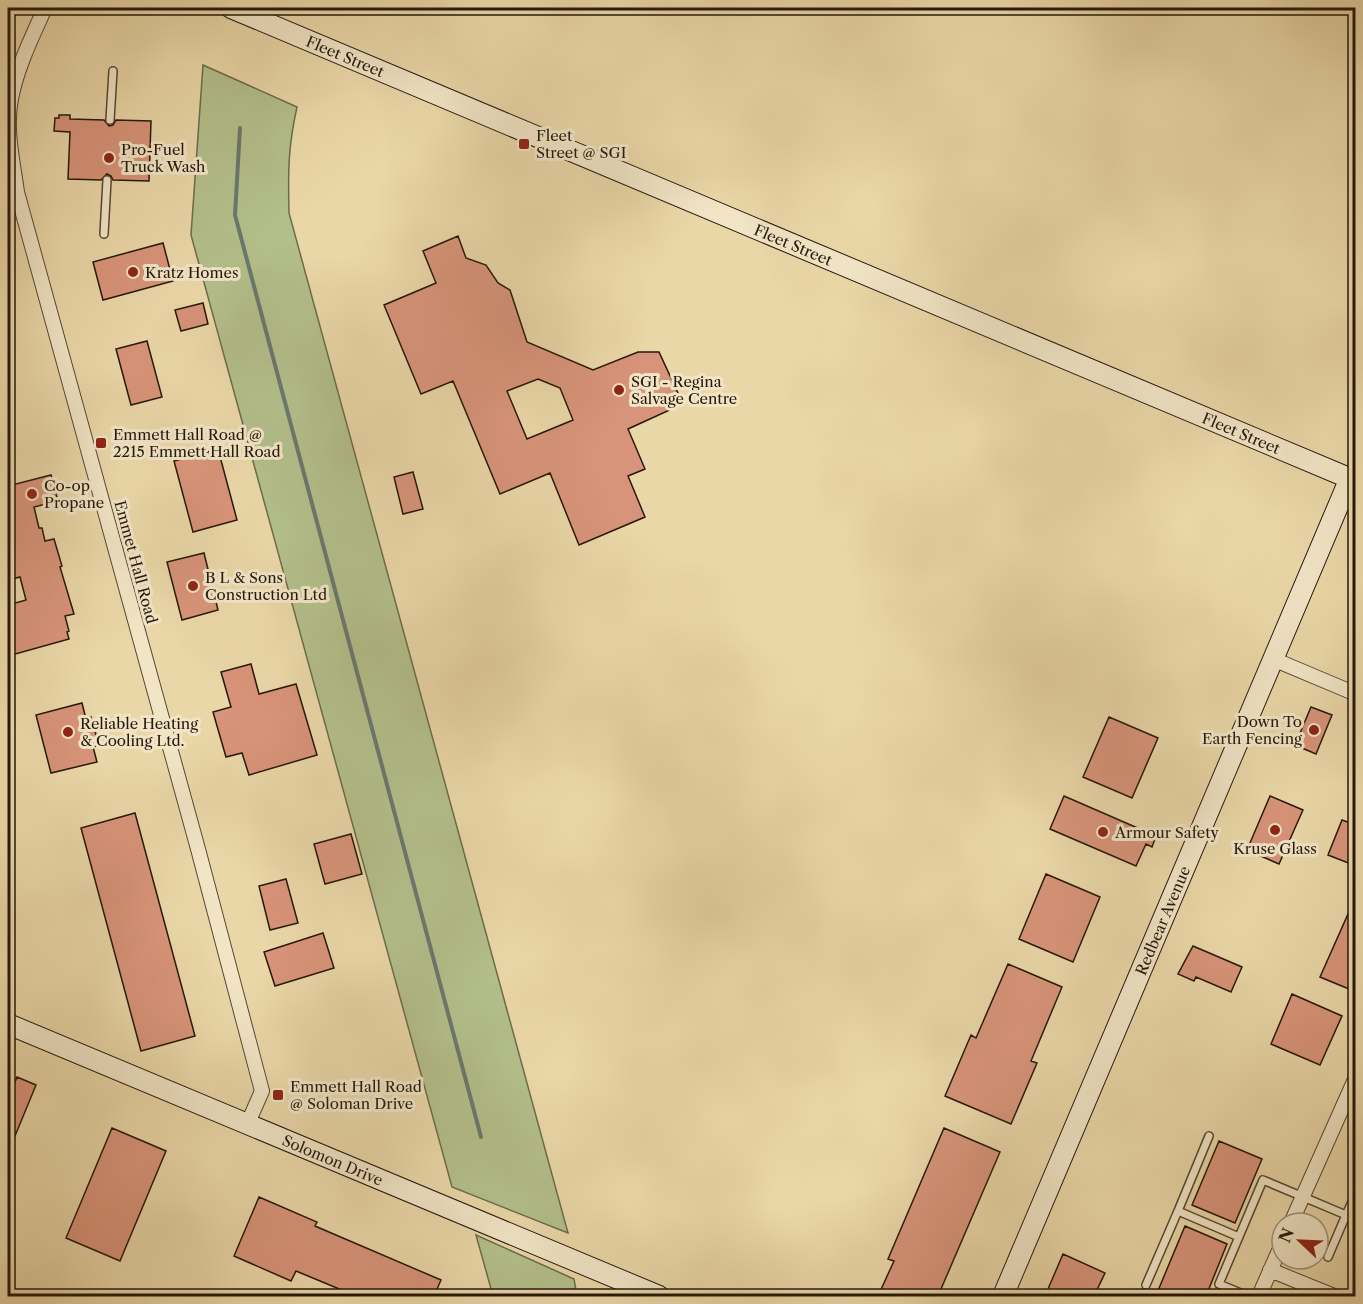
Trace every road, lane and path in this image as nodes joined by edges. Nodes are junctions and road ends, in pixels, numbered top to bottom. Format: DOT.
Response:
graph roads {
  1 [pos="45,8"];
  2 [pos="231,8"];
  3 [pos="113,71"];
  4 [pos="110,120"];
  5 [pos="107,180"];
  6 [pos="104,234"];
  7 [pos="1353,479"];
  8 [pos="1273,659"];
  9 [pos="1356,694"];
  10 [pos="8,1024"];
  11 [pos="1356,1077"];
  12 [pos="247,1125"];
  13 [pos="1209,1136"];
  14 [pos="1356,1193"];
  15 [pos="1303,1196"];
  16 [pos="1178,1211"];
  17 [pos="1296,1211"];
  18 [pos="1346,1215"];
  19 [pos="1239,1237"];
  20 [pos="1330,1252"];
  21 [pos="1270,1270"];
  22 [pos="1272,1271"];
  23 [pos="1146,1285"];
  24 [pos="659,1296"];
  25 [pos="1003,1296"];
  26 [pos="1248,1296"];
  27 [pos="1259,1296"];
  28 [pos="1334,1296"];
  1 -- 12 [label="street, Emmet Hall Road"];
  2 -- 7 [label="street, Fleet Street"];
  3 -- 4 [label="lane"];
  5 -- 6 [label="lane"];
  7 -- 8 [label="street, Redbear Avenue"];
  8 -- 9 [label="street"];
  8 -- 25 [label="street, Redbear Avenue"];
  10 -- 12 [label="street, Solomon Drive"];
  11 -- 15 [label="street"];
  12 -- 24 [label="street, Solomon Drive"];
  13 -- 16 [label="lane"];
  14 -- 18 [label="lane"];
  15 -- 17 [label="street"];
  15 -- 18 [label="lane"];
  15 -- 19 [label="lane"];
  16 -- 19 [label="lane"];
  16 -- 23 [label="lane"];
  18 -- 20 [label="lane"];
  19 -- 26 [label="lane"];
  21 -- 27 [label="street"];
  22 -- 28 [label="street"];
}
